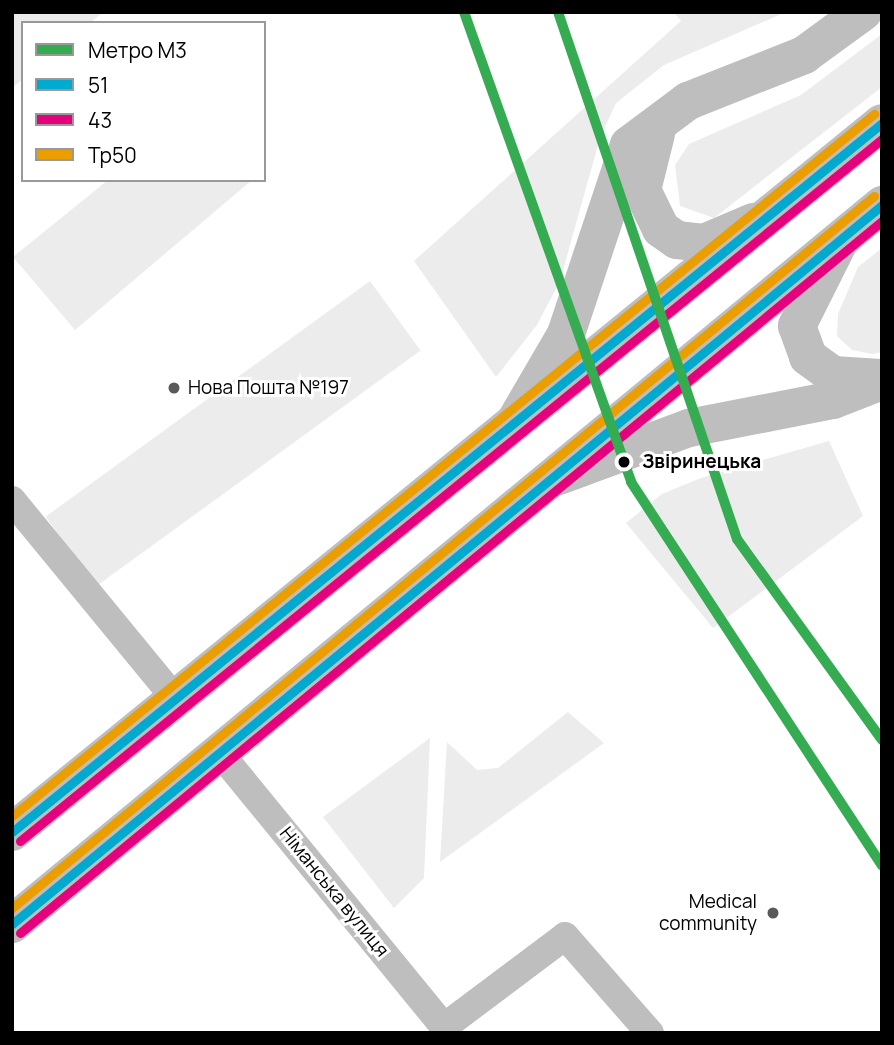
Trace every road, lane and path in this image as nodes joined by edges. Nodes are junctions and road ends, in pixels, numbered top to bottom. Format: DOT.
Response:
graph roads {
  1 [pos="863,12"];
  2 [pos="666,114"];
  3 [pos="882,124"];
  4 [pos="882,205"];
  5 [pos="779,207"];
  6 [pos="840,239"];
  7 [pos="882,379"];
  8 [pos="516,420"];
  9 [pos="551,479"];
  10 [pos="12,500"];
  11 [pos="176,699"];
  12 [pos="219,752"];
  13 [pos="12,832"];
  14 [pos="12,924"];
  15 [pos="447,1030"];
  16 [pos="650,1033"];
  1 -- 2 [label="main road"];
  2 -- 5 [label="main road"];
  2 -- 8 [label="main road"];
  3 -- 5 [label="main road"];
  4 -- 6 [label="main road"];
  5 -- 8 [label="main road"];
  6 -- 7 [label="main road"];
  6 -- 9 [label="main road"];
  7 -- 9 [label="main road"];
  8 -- 11 [label="main road"];
  9 -- 12 [label="main road"];
  10 -- 11 [label="street"];
  11 -- 13 [label="main road"];
  12 -- 14 [label="main road"];
  12 -- 15 [label="street, Німанська вулиця"];
  15 -- 16 [label="street"];
}
